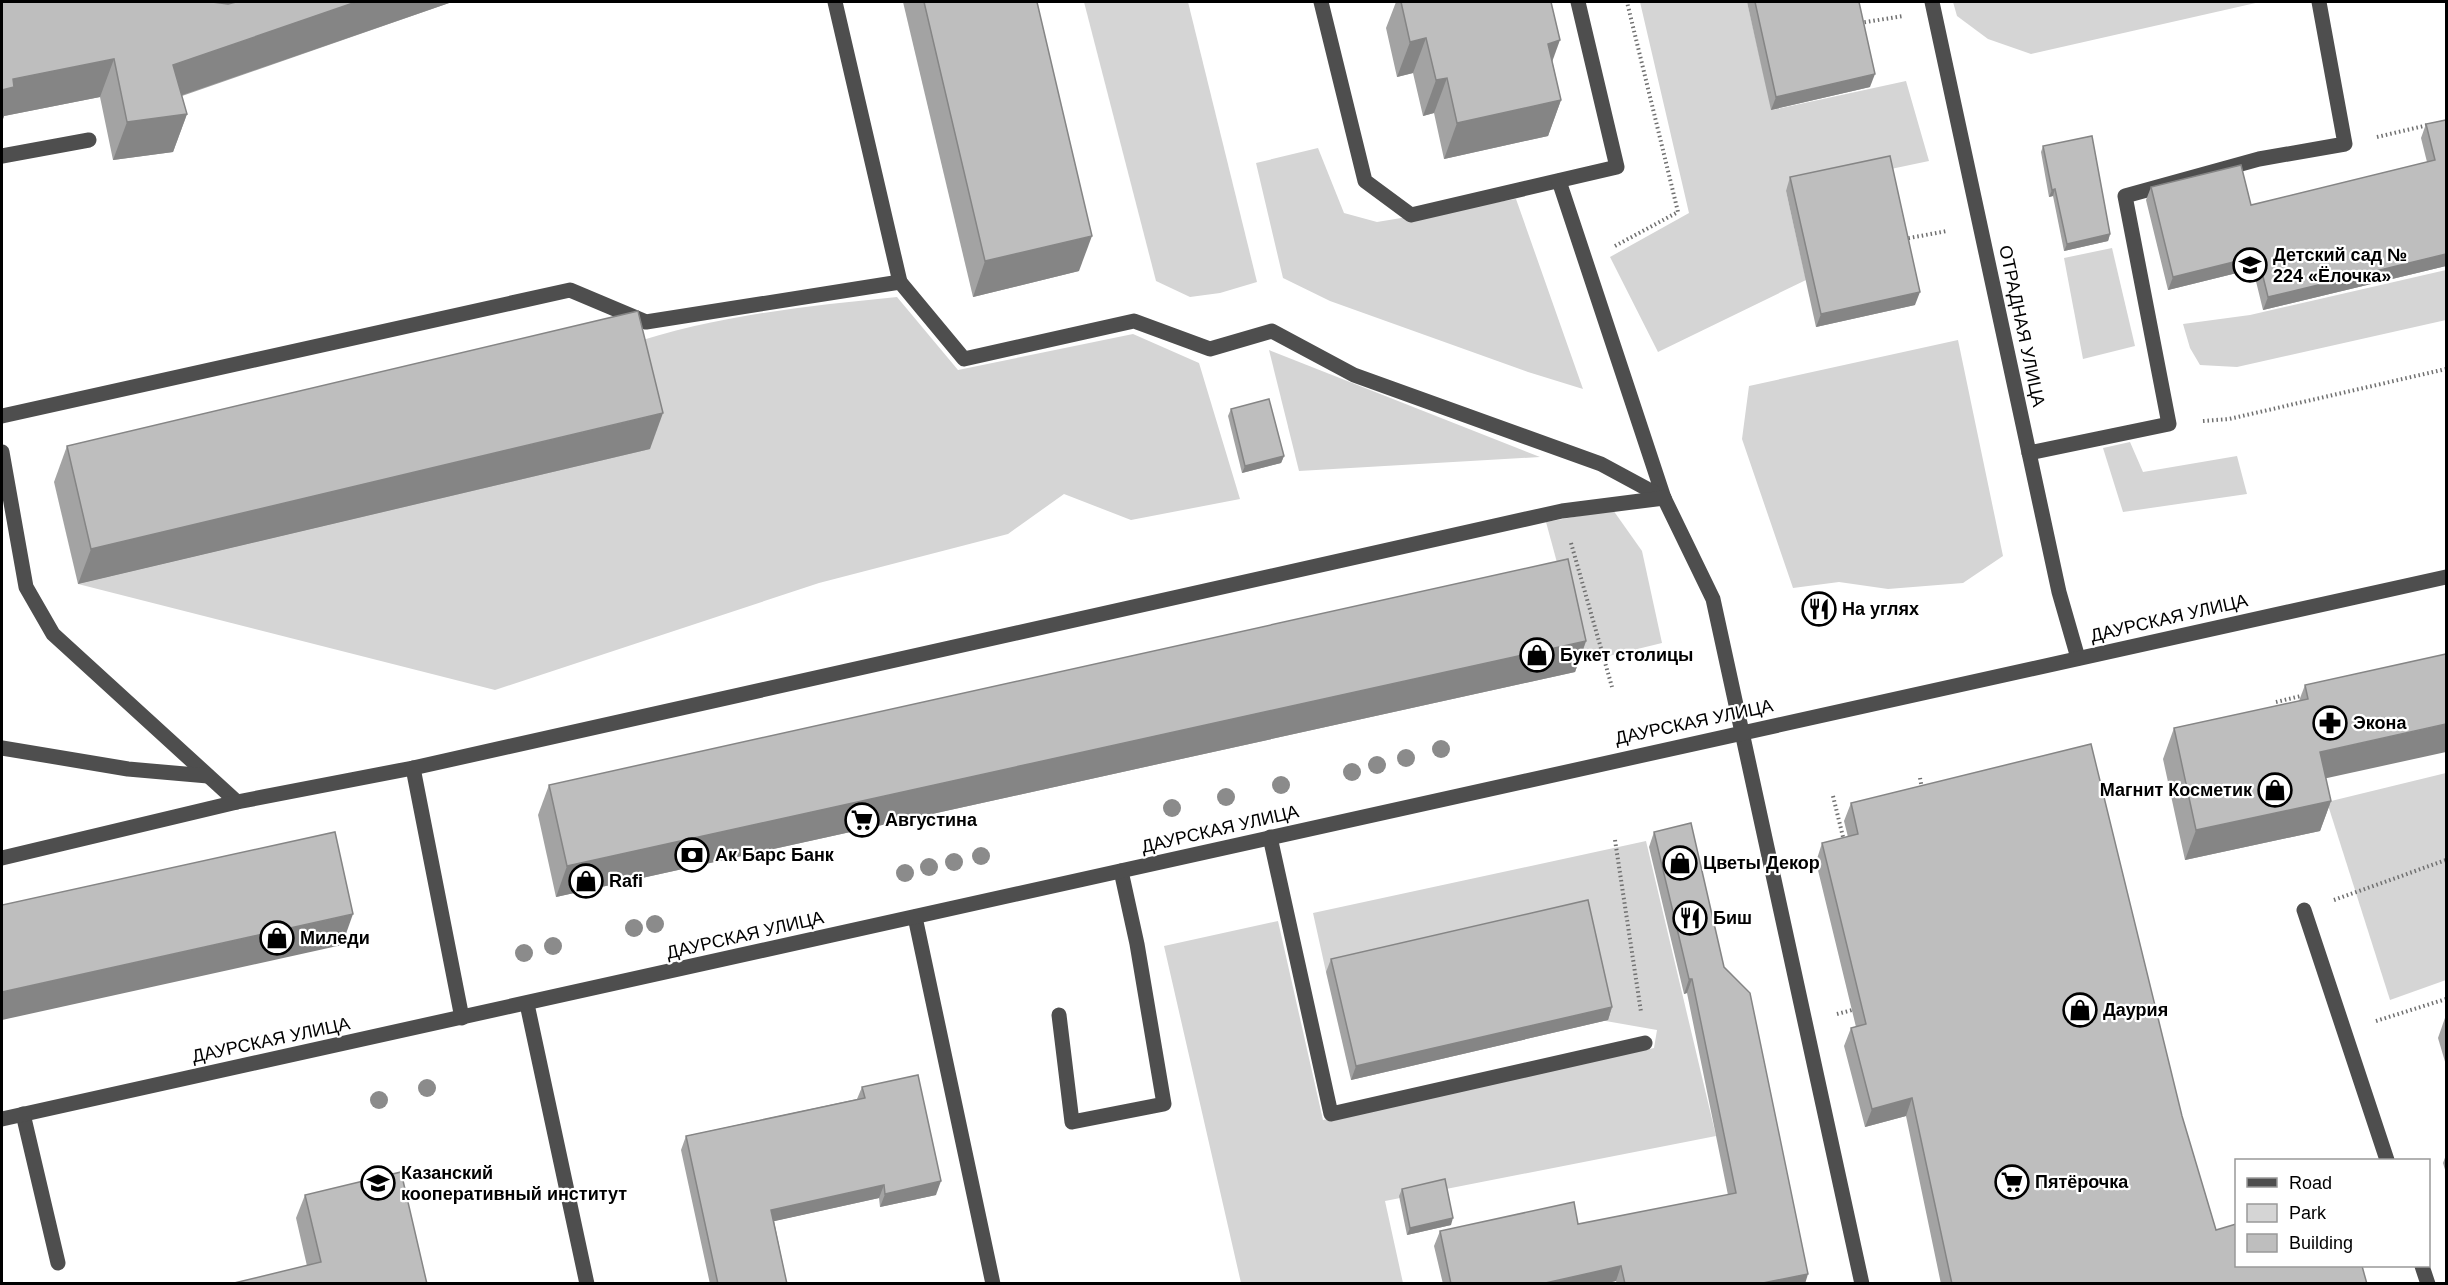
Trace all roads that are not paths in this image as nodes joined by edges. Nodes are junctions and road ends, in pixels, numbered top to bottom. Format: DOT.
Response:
graph roads {
  1 [pos="835,2"];
  2 [pos="1321,2"];
  3 [pos="1578,2"];
  4 [pos="2319,2"];
  5 [pos="1933,6"];
  6 [pos="89,140"];
  7 [pos="2,156"];
  8 [pos="1559,181"];
  9 [pos="900,282"];
  10 [pos="2,416"];
  11 [pos="2,452"];
  12 [pos="2029,453"];
  13 [pos="1664,498"];
  14 [pos="2446,577"];
  15 [pos="2078,658"];
  16 [pos="1742,732"];
  17 [pos="2,747"];
  18 [pos="413,768"];
  19 [pos="208,776"];
  20 [pos="237,802"];
  21 [pos="1270,837"];
  22 [pos="2,858"];
  23 [pos="1121,871"];
  24 [pos="2304,910"];
  25 [pos="915,917"];
  26 [pos="527,1004"];
  27 [pos="1059,1015"];
  28 [pos="462,1018"];
  29 [pos="1645,1043"];
  30 [pos="23,1114"];
  31 [pos="2,1119"];
  32 [pos="2386,1159"];
  33 [pos="58,1263"];
  34 [pos="2422,1267"];
  35 [pos="587,1284"];
  36 [pos="993,1284"];
  37 [pos="1862,1284"];
  38 [pos="2428,1284"];
  1 -- 9 [label="street"];
  2 -- 8 [label="street"];
  3 -- 8 [label="street"];
  4 -- 12 [label="street"];
  5 -- 12 [label="street, ОТРАДНАЯ УЛИЦА"];
  6 -- 7 [label="street"];
  8 -- 13 [label="street"];
  9 -- 10 [label="street"];
  9 -- 13 [label="street"];
  11 -- 19 [label="street"];
  12 -- 15 [label="street, ОТРАДНАЯ УЛИЦА"];
  13 -- 16 [label="street"];
  13 -- 18 [label="street"];
  14 -- 15 [label="street, ДАУРСКАЯ УЛИЦА"];
  15 -- 16 [label="street, ДАУРСКАЯ УЛИЦА"];
  16 -- 21 [label="street, ДАУРСКАЯ УЛИЦА"];
  16 -- 37 [label="street"];
  17 -- 19 [label="street"];
  18 -- 20 [label="street"];
  18 -- 28 [label="street"];
  19 -- 20 [label="street"];
  20 -- 22 [label="street"];
  21 -- 23 [label="street, ДАУРСКАЯ УЛИЦА"];
  21 -- 29 [label="street"];
  23 -- 25 [label="street, ДАУРСКАЯ УЛИЦА"];
  23 -- 27 [label="street"];
  24 -- 32 [label="street"];
  25 -- 26 [label="street, ДАУРСКАЯ УЛИЦА"];
  25 -- 36 [label="street"];
  26 -- 28 [label="street, ДАУРСКАЯ УЛИЦА"];
  26 -- 35 [label="street"];
  28 -- 30 [label="street, ДАУРСКАЯ УЛИЦА"];
  30 -- 31 [label="street, ДАУРСКАЯ УЛИЦА"];
  30 -- 33 [label="street"];
  34 -- 38 [label="street"];
}
